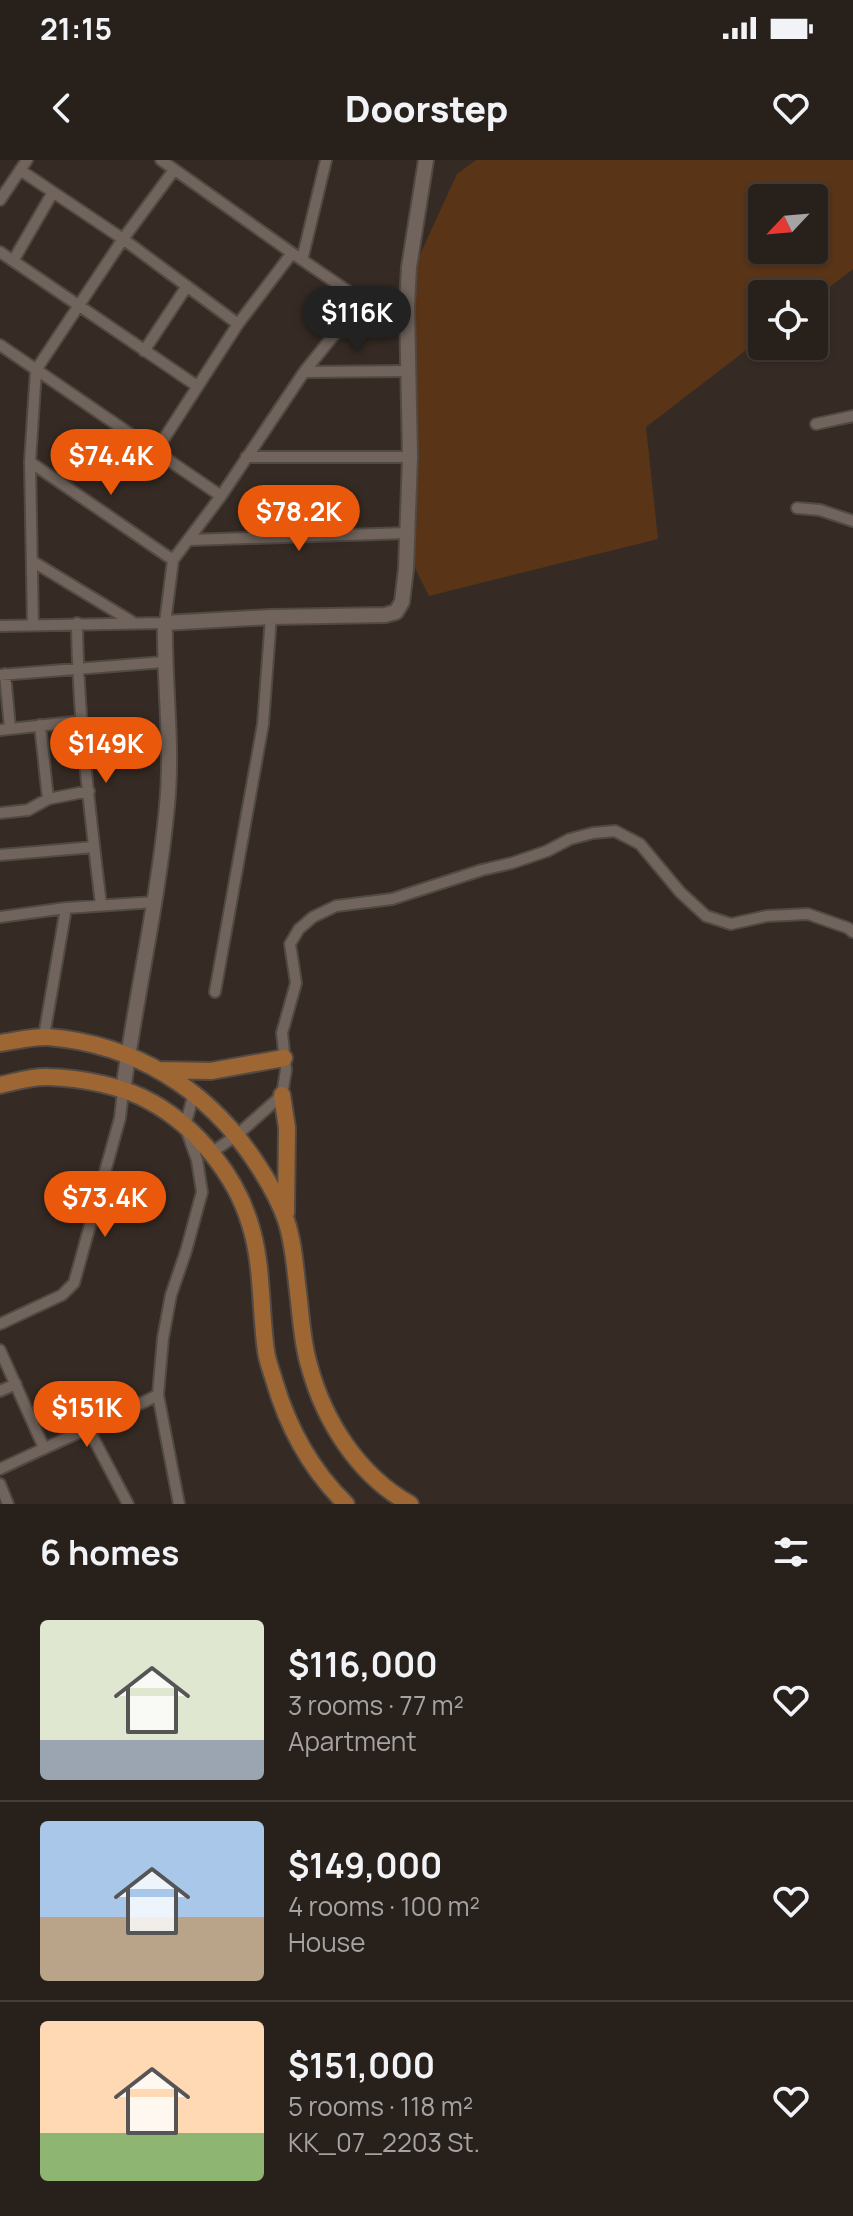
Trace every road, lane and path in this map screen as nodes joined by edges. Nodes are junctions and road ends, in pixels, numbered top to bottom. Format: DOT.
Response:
graph roads {
  1 [pos="27,160"];
  2 [pos="161,160"];
  3 [pos="326,160"];
  4 [pos="426,160"];
  5 [pos="20,170"];
  6 [pos="174,170"];
  7 [pos="53,192"];
  8 [pos="0,200"];
  9 [pos="123,239"];
  10 [pos="0,252"];
  11 [pos="292,253"];
  12 [pos="302,260"];
  13 [pos="13,261"];
  14 [pos="187,286"];
  15 [pos="363,299"];
  16 [pos="407,305"];
  17 [pos="80,307"];
  18 [pos="238,324"];
  19 [pos="408,332"];
  20 [pos="0,345"];
  21 [pos="144,351"];
  22 [pos="36,370"];
  23 [pos="409,371"];
  24 [pos="304,372"];
  25 [pos="197,386"];
  26 [pos="853,416"];
  27 [pos="816,424"];
  28 [pos="156,451"];
  29 [pos="246,457"];
  30 [pos="410,457"];
  31 [pos="30,462"];
  32 [pos="221,496"];
  33 [pos="797,508"];
  34 [pos="853,521"];
  35 [pos="407,533"];
  36 [pos="190,540"];
  37 [pos="173,560"];
  38 [pos="32,561"];
  39 [pos="271,617"];
  40 [pos="132,622"];
  41 [pos="77,623"];
  42 [pos="165,623"];
  43 [pos="33,625"];
  44 [pos="0,626"];
  45 [pos="164,662"];
  46 [pos="77,668"];
  47 [pos="2,674"];
  48 [pos="82,721"];
  49 [pos="40,725"];
  50 [pos="5,729"];
  51 [pos="89,791"];
  52 [pos="48,799"];
  53 [pos="0,813"];
  54 [pos="94,847"];
  55 [pos="0,855"];
  56 [pos="155,902"];
  57 [pos="101,905"];
  58 [pos="66,908"];
  59 [pos="0,917"];
  60 [pos="853,932"];
  61 [pos="215,992"];
  62 [pos="44,1036"];
  63 [pos="0,1043"];
  64 [pos="128,1054"];
  65 [pos="284,1058"];
  66 [pos="158,1070"];
  67 [pos="0,1085"];
  68 [pos="123,1091"];
  69 [pos="194,1092"];
  70 [pos="282,1095"];
  71 [pos="185,1126"];
  72 [pos="237,1135"];
  73 [pos="211,1153"];
  74 [pos="286,1219"];
  75 [pos="0,1324"];
  76 [pos="0,1350"];
  77 [pos="16,1384"];
  78 [pos="0,1391"];
  79 [pos="158,1395"];
  80 [pos="89,1430"];
  81 [pos="44,1448"];
  82 [pos="0,1469"];
  83 [pos="0,1484"];
  84 [pos="8,1504"];
  85 [pos="128,1504"];
  86 [pos="179,1504"];
  87 [pos="346,1504"];
  88 [pos="410,1504"];
  1 -- 5 [label="street"];
  2 -- 6 [label="street"];
  3 -- 12 [label="street"];
  4 -- 16 [label="street"];
  5 -- 7 [label="street"];
  5 -- 8 [label="street"];
  6 -- 9 [label="street"];
  6 -- 11 [label="street"];
  7 -- 9 [label="street"];
  7 -- 13 [label="street"];
  9 -- 14 [label="street"];
  9 -- 17 [label="street"];
  10 -- 13 [label="street"];
  11 -- 12 [label="street"];
  11 -- 18 [label="street"];
  12 -- 15 [label="street"];
  13 -- 17 [label="street"];
  14 -- 18 [label="street"];
  14 -- 21 [label="street"];
  15 -- 16 [label="street"];
  15 -- 19 [label="street"];
  15 -- 24 [label="street"];
  16 -- 19 [label="street"];
  17 -- 21 [label="street"];
  17 -- 22 [label="street"];
  18 -- 25 [label="street"];
  19 -- 23 [label="street"];
  20 -- 22 [label="street"];
  21 -- 25 [label="street"];
  22 -- 28 [label="street"];
  22 -- 31 [label="street"];
  23 -- 24 [label="street"];
  23 -- 30 [label="street"];
  24 -- 29 [label="street"];
  25 -- 28 [label="street"];
  26 -- 27 [label="street"];
  28 -- 32 [label="street"];
  29 -- 30 [label="street"];
  29 -- 32 [label="street"];
  30 -- 35 [label="street"];
  31 -- 37 [label="street"];
  31 -- 38 [label="street"];
  32 -- 36 [label="street"];
  33 -- 34 [label="street"];
  35 -- 36 [label="street"];
  35 -- 39 [label="street"];
  36 -- 37 [label="street"];
  37 -- 42 [label="street"];
  38 -- 40 [label="street"];
  38 -- 43 [label="street"];
  39 -- 42 [label="street"];
  39 -- 61 [label="street"];
  40 -- 41 [label="street"];
  40 -- 42 [label="street"];
  41 -- 43 [label="street"];
  41 -- 46 [label="street"];
  42 -- 45 [label="street"];
  43 -- 44 [label="street"];
  45 -- 46 [label="street"];
  45 -- 56 [label="street"];
  46 -- 47 [label="street"];
  46 -- 48 [label="street"];
  47 -- 50 [label="street"];
  48 -- 49 [label="street"];
  48 -- 51 [label="street"];
  49 -- 50 [label="street"];
  49 -- 52 [label="street"];
  51 -- 52 [label="street"];
  51 -- 54 [label="street"];
  52 -- 53 [label="street"];
  54 -- 55 [label="street"];
  54 -- 57 [label="street"];
  56 -- 57 [label="street"];
  56 -- 64 [label="street"];
  57 -- 58 [label="street"];
  58 -- 59 [label="street"];
  58 -- 62 [label="street"];
  60 -- 65 [label="street"];
  62 -- 63 [label="main road"];
  62 -- 64 [label="main road"];
  64 -- 66 [label="main road"];
  64 -- 68 [label="street"];
  65 -- 66 [label="main road"];
  65 -- 70 [label="street"];
  66 -- 69 [label="main road"];
  67 -- 68 [label="main road"];
  68 -- 71 [label="main road"];
  68 -- 75 [label="street"];
  69 -- 71 [label="street"];
  69 -- 72 [label="main road"];
  70 -- 72 [label="street"];
  70 -- 74 [label="main road"];
  71 -- 73 [label="main road"];
  71 -- 79 [label="street"];
  72 -- 73 [label="street"];
  72 -- 74 [label="main road"];
  73 -- 87 [label="main road"];
  74 -- 88 [label="main road"];
  76 -- 77 [label="street"];
  77 -- 78 [label="street"];
  77 -- 81 [label="street"];
  79 -- 80 [label="street"];
  79 -- 86 [label="street"];
  80 -- 81 [label="street"];
  80 -- 85 [label="street"];
  81 -- 82 [label="street"];
  83 -- 84 [label="street"];
}
